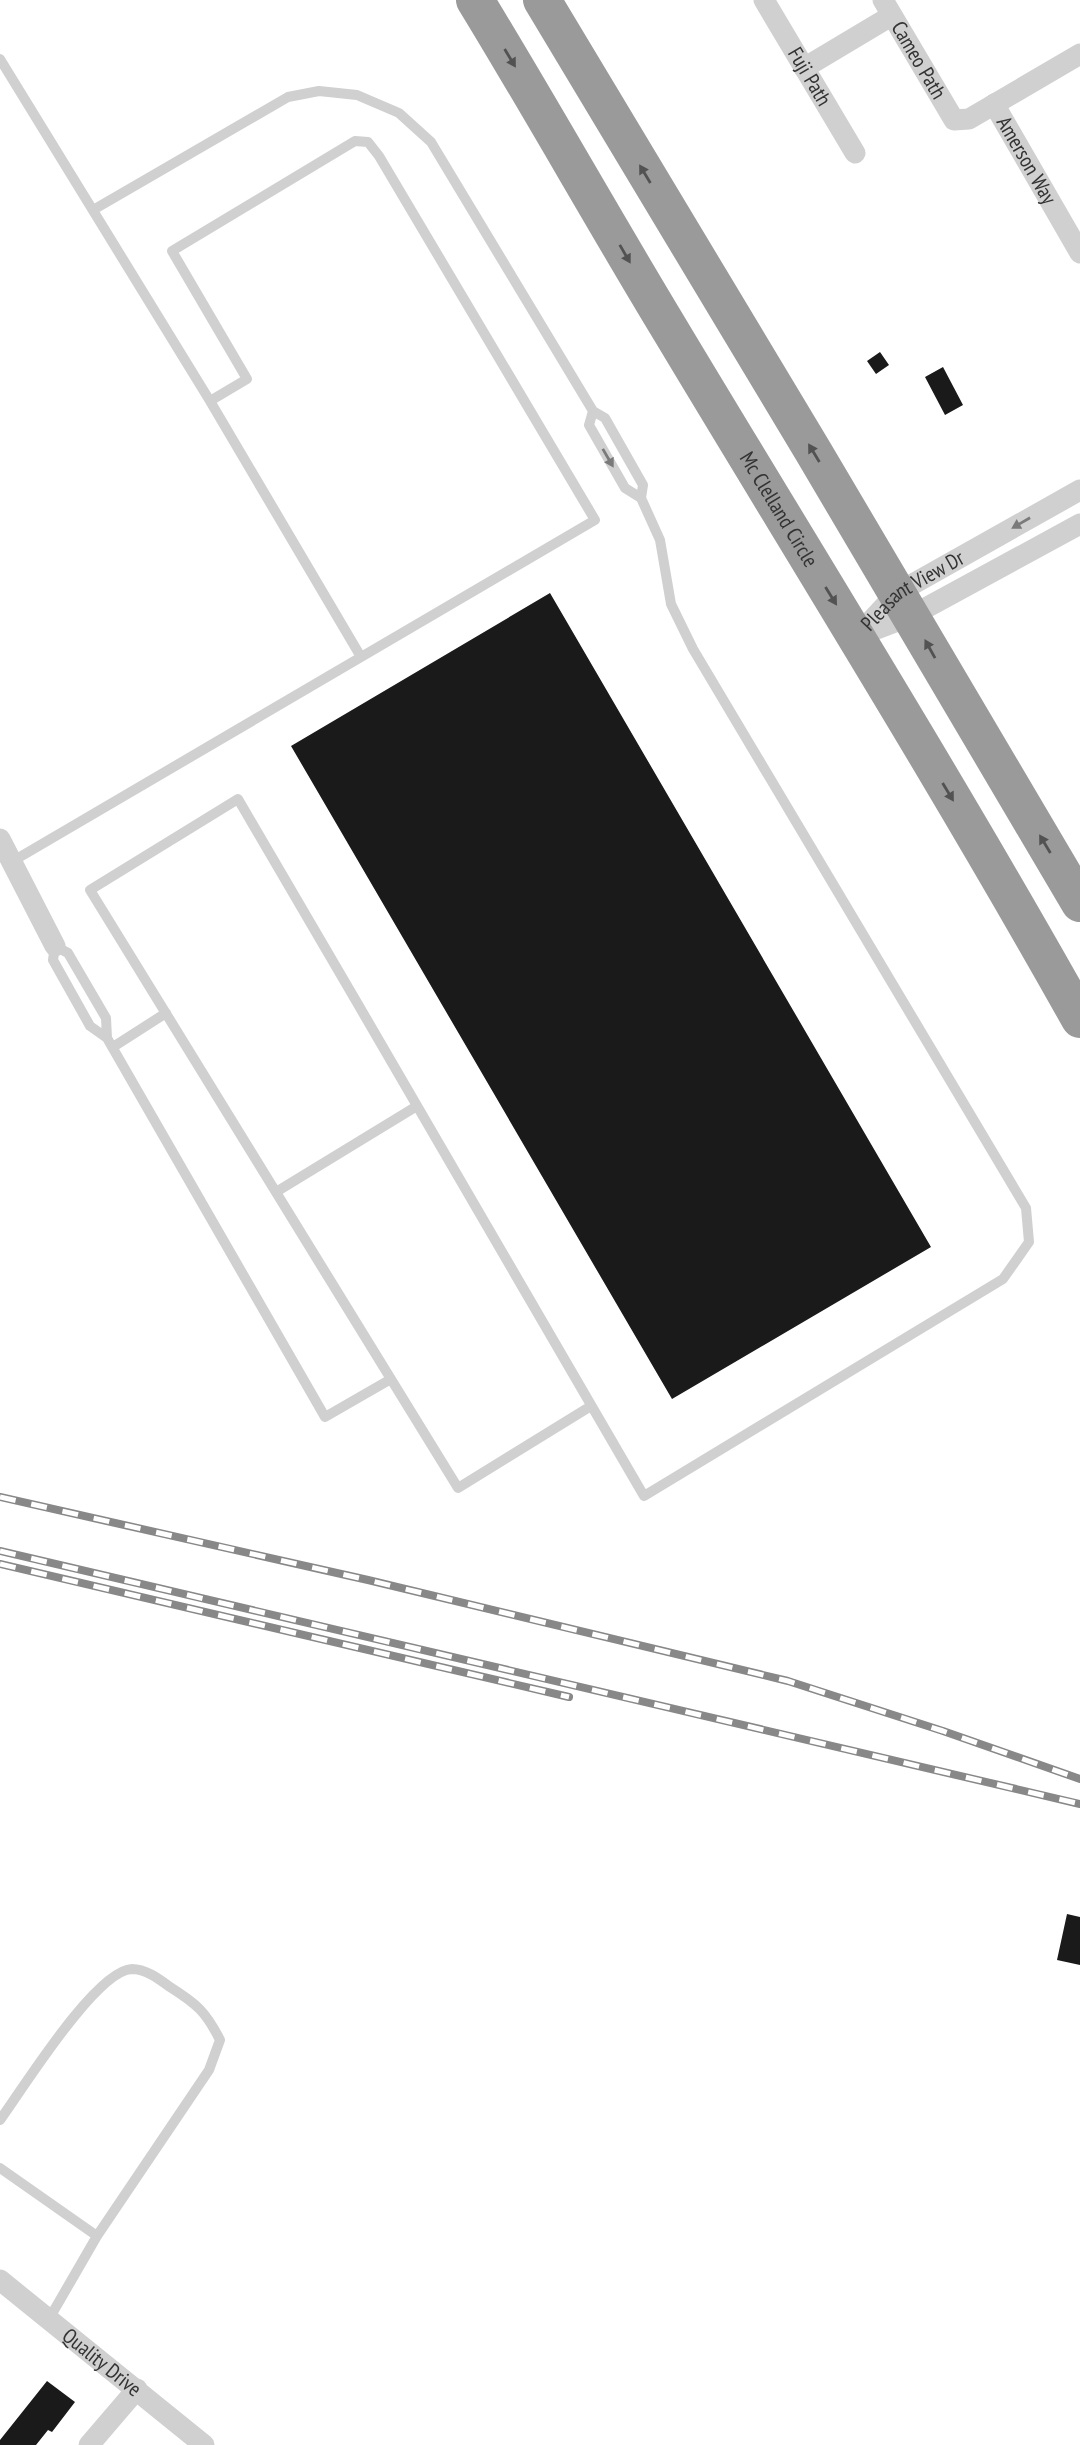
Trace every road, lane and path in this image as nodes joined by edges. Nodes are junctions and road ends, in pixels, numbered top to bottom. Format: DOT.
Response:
graph roads {
  1 [pos="475,0"];
  2 [pos="542,0"];
  3 [pos="764,0"];
  4 [pos="887,8"];
  5 [pos="1080,54"];
  6 [pos="0,59"];
  7 [pos="804,68"];
  8 [pos="994,104"];
  9 [pos="855,153"];
  10 [pos="93,210"];
  11 [pos="1080,253"];
  12 [pos="210,401"];
  13 [pos="593,411"];
  14 [pos="1080,490"];
  15 [pos="641,498"];
  16 [pos="1080,524"];
  17 [pos="904,605"];
  18 [pos="856,637"];
  19 [pos="361,657"];
  20 [pos="0,839"];
  21 [pos="13,861"];
  22 [pos="1080,903"];
  23 [pos="55,946"];
  24 [pos="166,1013"];
  25 [pos="1080,1019"];
  26 [pos="110,1043"];
  27 [pos="417,1107"];
  28 [pos="276,1192"];
  29 [pos="391,1379"];
  30 [pos="591,1406"];
  31 [pos="0,2120"];
  32 [pos="0,2168"];
  33 [pos="97,2236"];
  34 [pos="0,2280"];
  35 [pos="49,2319"];
  36 [pos="137,2389"];
  37 [pos="89,2445"];
  38 [pos="204,2445"];
  1 -- 18 [label="highway, Mc Clelland Circle, one-way"];
  17 -- 2 [label="highway, one-way"];
  3 -- 7 [label="street, Fuji Path"];
  4 -- 7 [label="street"];
  4 -- 8 [label="street, Cameo Path"];
  5 -- 8 [label="street"];
  6 -- 10 [label="lane"];
  7 -- 9 [label="street, Fuji Path"];
  8 -- 11 [label="street, Amerson Way"];
  10 -- 12 [label="lane"];
  10 -- 13 [label="lane"];
  12 -- 19 [label="lane"];
  12 -- 19 [label="lane"];
  13 -- 15 [label="lane"];
  13 -- 15 [label="lane, one-way"];
  14 -- 17 [label="street, Pleasant View Dr, one-way"];
  15 -- 30 [label="lane"];
  16 -- 17 [label="street, Pleasant View Dr"];
  17 -- 18 [label="street, Pleasant View Dr"];
  22 -- 17 [label="highway, one-way"];
  18 -- 25 [label="highway, Mc Clelland Circle, one-way"];
  19 -- 21 [label="lane"];
  20 -- 21 [label="street"];
  21 -- 23 [label="street"];
  23 -- 26 [label="lane"];
  23 -- 26 [label="lane"];
  24 -- 26 [label="lane"];
  24 -- 27 [label="lane"];
  24 -- 28 [label="lane"];
  26 -- 29 [label="lane"];
  27 -- 28 [label="lane"];
  27 -- 30 [label="lane"];
  28 -- 29 [label="lane"];
  29 -- 30 [label="lane"];
  31 -- 33 [label="lane"];
  32 -- 33 [label="lane"];
  33 -- 35 [label="lane"];
  34 -- 35 [label="street, Quality Drive"];
  35 -- 36 [label="street, Quality Drive"];
  36 -- 37 [label="street"];
  36 -- 38 [label="street, Quality Drive"];
}
